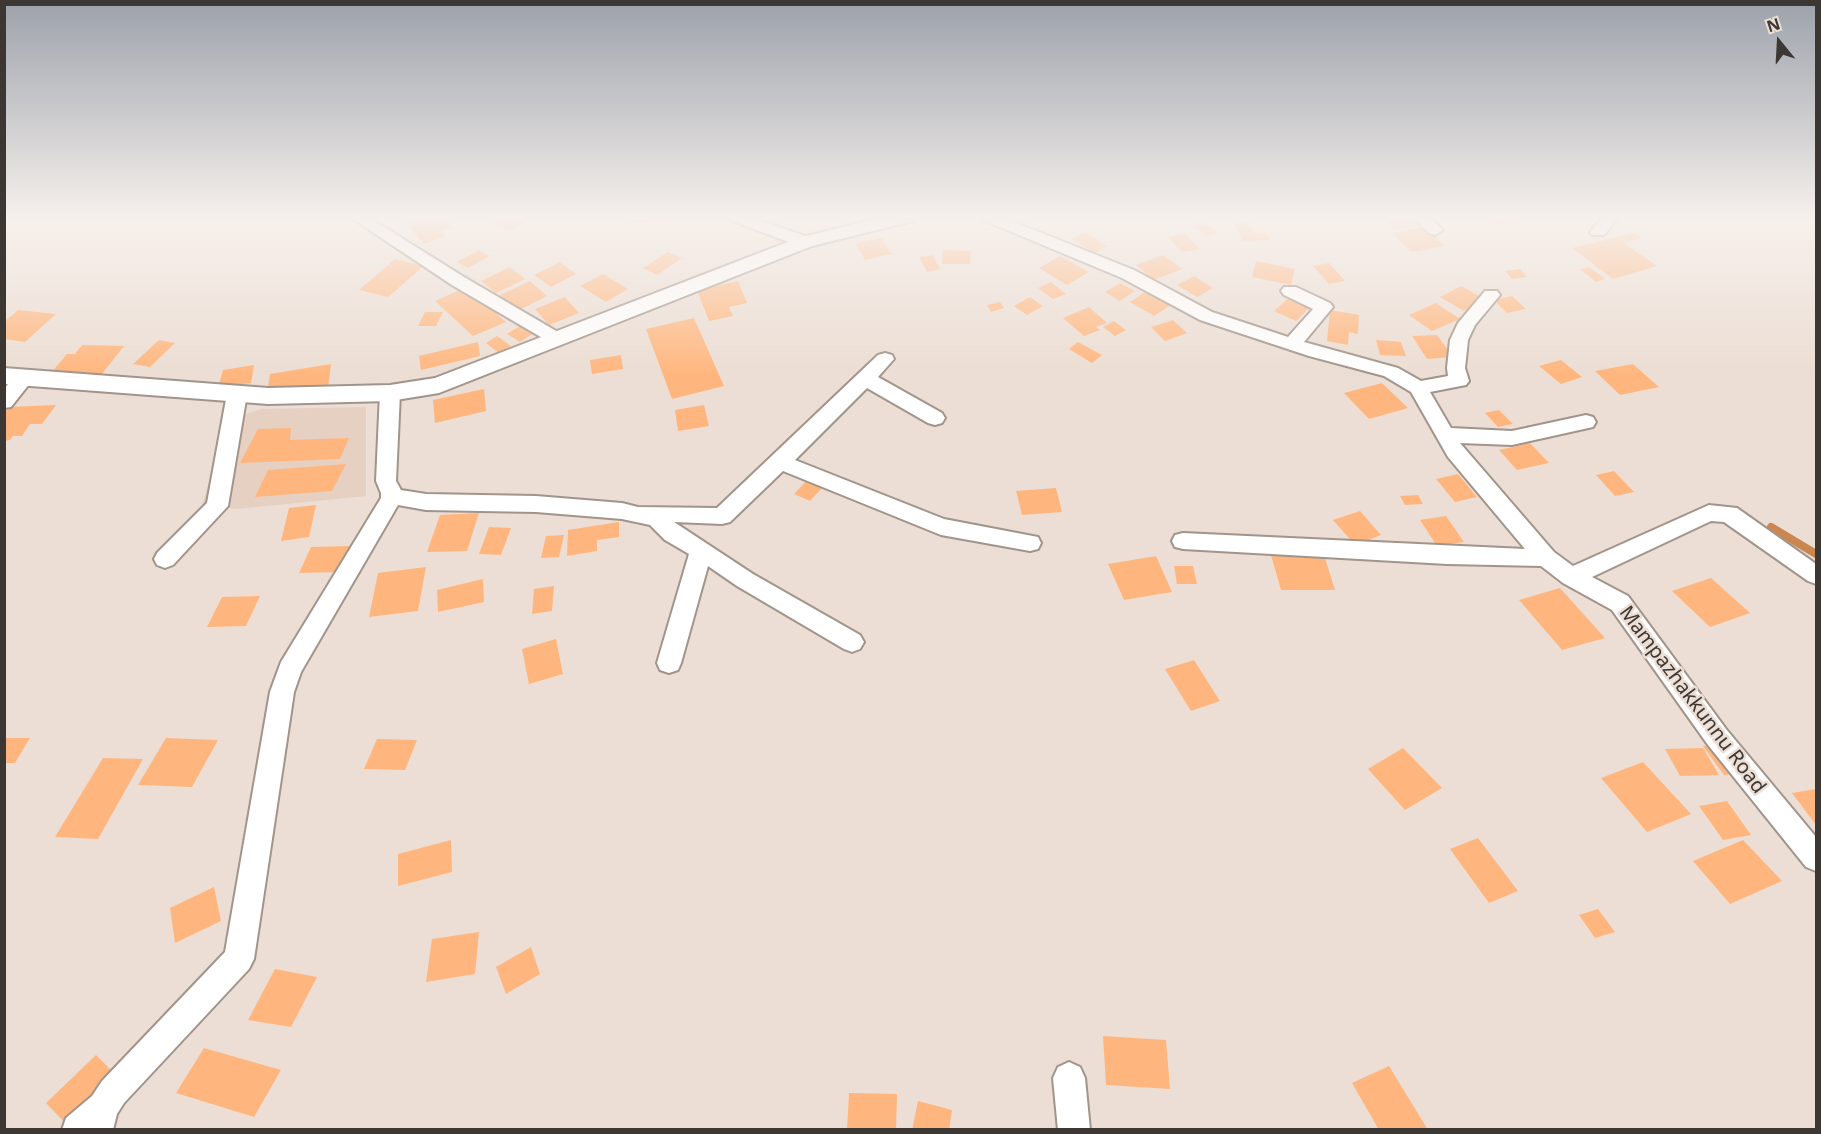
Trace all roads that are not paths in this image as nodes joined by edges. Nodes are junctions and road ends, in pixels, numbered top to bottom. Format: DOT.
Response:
graph roads {
  1 [pos="441,270"];
  2 [pos="730,270"];
  3 [pos="1118,270"];
  4 [pos="1290,291"];
  5 [pos="1491,295"];
  6 [pos="557,339"];
  7 [pos="1292,344"];
  8 [pos="885,360"];
  9 [pos="14,377"];
  10 [pos="865,378"];
  11 [pos="1418,388"];
  12 [pos="390,393"];
  13 [pos="237,394"];
  14 [pos="4,402"];
  15 [pos="935,418"];
  16 [pos="1586,422"];
  17 [pos="1445,435"];
  18 [pos="780,462"];
  19 [pos="390,496"];
  20 [pos="631,512"];
  21 [pos="1183,541"];
  22 [pos="1030,543"];
  23 [pos="701,550"];
  24 [pos="1546,558"];
  25 [pos="165,559"];
  26 [pos="1816,575"];
  27 [pos="1571,578"];
  28 [pos="852,642"];
  29 [pos="669,663"];
  30 [pos="1816,858"];
  31 [pos="1069,1078"];
  32 [pos="100,1118"];
  33 [pos="78,1130"];
  34 [pos="1074,1130"];
  1 -- 6 [label="street"];
  2 -- 6 [label="street"];
  3 -- 7 [label="street, Mampazhakkunnu Road"];
  4 -- 7 [label="street"];
  5 -- 11 [label="street"];
  6 -- 12 [label="street"];
  7 -- 11 [label="street, Mampazhakkunnu Road"];
  8 -- 10 [label="street"];
  9 -- 13 [label="street"];
  9 -- 14 [label="street"];
  10 -- 15 [label="street"];
  10 -- 18 [label="street"];
  11 -- 17 [label="street, Mampazhakkunnu Road"];
  12 -- 13 [label="street"];
  12 -- 19 [label="street"];
  13 -- 25 [label="street"];
  16 -- 17 [label="street"];
  17 -- 24 [label="street, Mampazhakkunnu Road"];
  18 -- 20 [label="street"];
  18 -- 22 [label="street"];
  19 -- 20 [label="street"];
  19 -- 32 [label="street"];
  20 -- 23 [label="street"];
  21 -- 24 [label="street"];
  23 -- 28 [label="street"];
  23 -- 29 [label="street"];
  24 -- 27 [label="street, Mampazhakkunnu Road"];
  26 -- 27 [label="street"];
  27 -- 30 [label="street, Mampazhakkunnu Road"];
  31 -- 34 [label="street"];
  32 -- 33 [label="street"];
}
